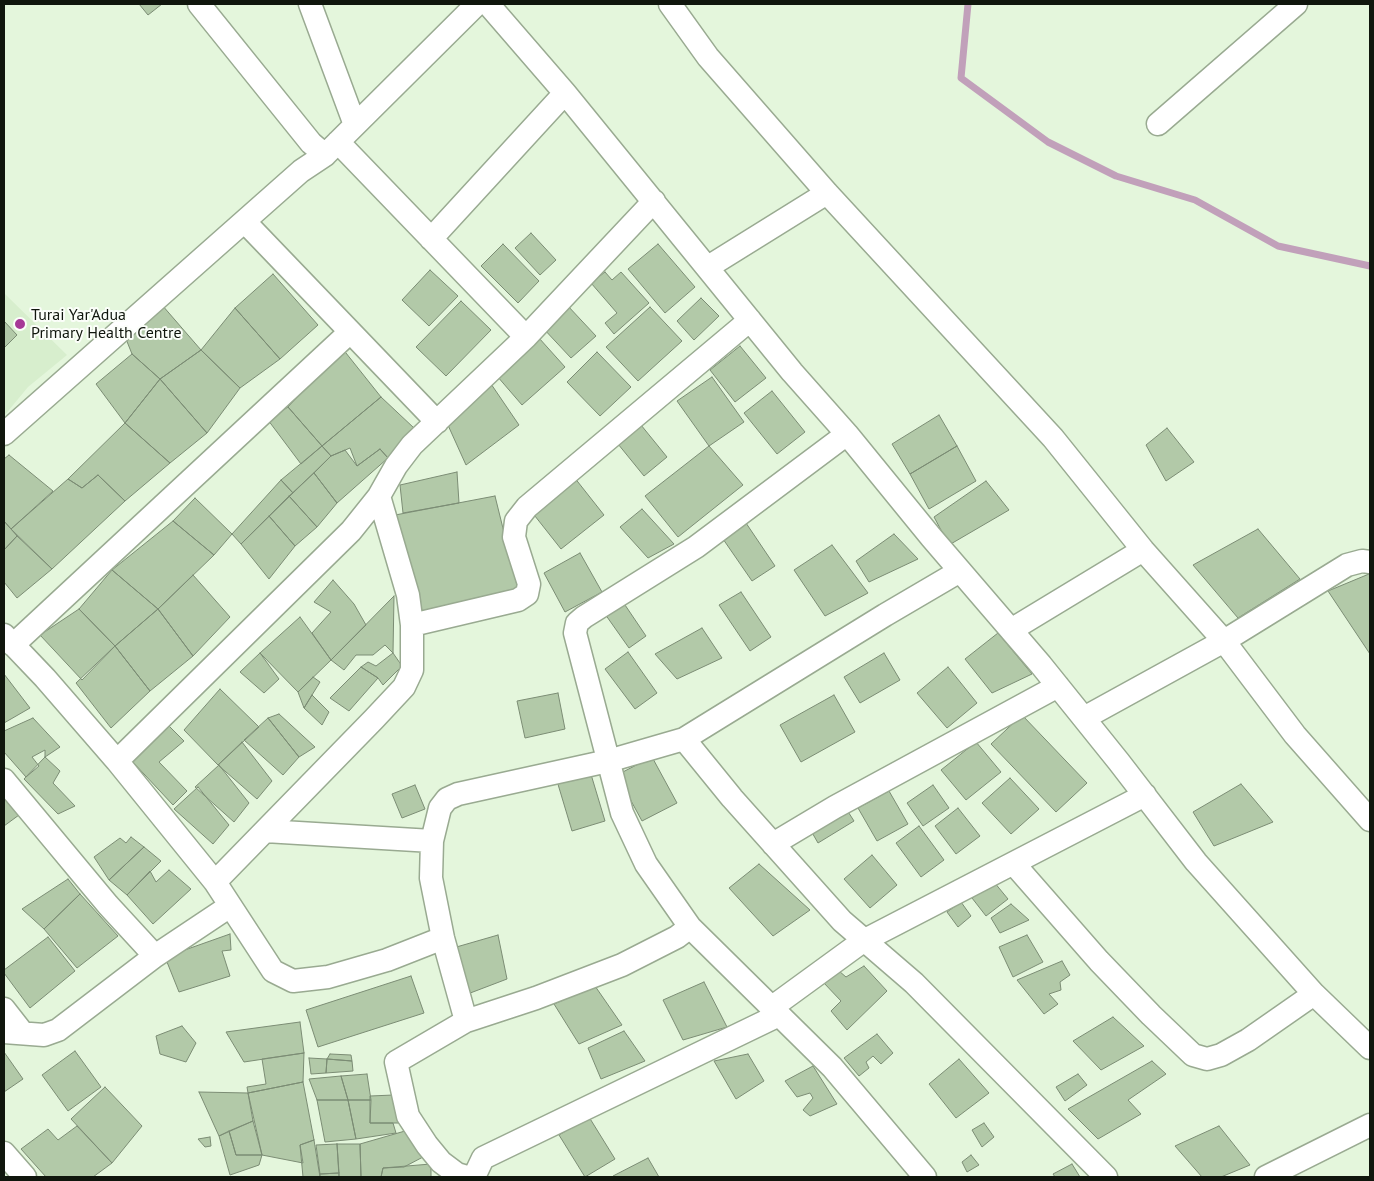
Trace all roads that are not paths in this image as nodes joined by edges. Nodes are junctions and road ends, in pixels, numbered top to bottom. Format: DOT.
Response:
graph roads {
  1 [pos="199,4"];
  2 [pos="310,4"];
  3 [pos="477,4"];
  4 [pos="488,4"];
  5 [pos="670,4"];
  6 [pos="1296,4"];
  7 [pos="565,93"];
  8 [pos="1158,124"];
  9 [pos="355,125"];
  10 [pos="331,149"];
  11 [pos="827,193"];
  12 [pos="654,201"];
  13 [pos="245,222"];
  14 [pos="431,239"];
  15 [pos="708,267"];
  16 [pos="750,320"];
  17 [pos="350,332"];
  18 [pos="526,337"];
  19 [pos="437,422"];
  20 [pos="4,434"];
  21 [pos="847,434"];
  22 [pos="379,496"];
  23 [pos="1143,550"];
  24 [pos="1370,562"];
  25 [pos="960,571"];
  26 [pos="412,625"];
  27 [pos="1010,630"];
  28 [pos="8,640"];
  29 [pos="1224,641"];
  30 [pos="1058,686"];
  31 [pos="1084,718"];
  32 [pos="684,738"];
  33 [pos="117,761"];
  34 [pos="608,761"];
  35 [pos="4,780"];
  36 [pos="1145,795"];
  37 [pos="1370,820"];
  38 [pos="265,832"];
  39 [pos="432,841"];
  40 [pos="773,844"];
  41 [pos="1014,864"];
  42 [pos="215,882"];
  43 [pos="230,906"];
  44 [pos="690,927"];
  45 [pos="443,938"];
  46 [pos="863,941"];
  47 [pos="155,956"];
  48 [pos="1314,994"];
  49 [pos="4,1009"];
  50 [pos="775,1012"];
  51 [pos="466,1021"];
  52 [pos="13,1032"];
  53 [pos="1370,1048"];
  54 [pos="1370,1125"];
  55 [pos="4,1153"];
  56 [pos="25,1177"];
  57 [pos="467,1177"];
  58 [pos="474,1177"];
  59 [pos="925,1177"];
  60 [pos="1106,1177"];
  61 [pos="1266,1177"];
  1 -- 10 [label="street"];
  2 -- 9 [label="street"];
  3 -- 9 [label="street"];
  4 -- 7 [label="street"];
  5 -- 11 [label="street"];
  6 -- 8 [label="street"];
  7 -- 12 [label="street"];
  7 -- 14 [label="street"];
  9 -- 10 [label="street"];
  10 -- 13 [label="street"];
  10 -- 14 [label="street"];
  11 -- 15 [label="street"];
  11 -- 23 [label="street"];
  12 -- 15 [label="street"];
  12 -- 18 [label="street"];
  13 -- 17 [label="street"];
  13 -- 20 [label="street"];
  14 -- 18 [label="street"];
  15 -- 16 [label="street"];
  16 -- 21 [label="street"];
  16 -- 26 [label="street"];
  17 -- 19 [label="street"];
  17 -- 28 [label="street"];
  18 -- 19 [label="street"];
  19 -- 22 [label="street"];
  21 -- 25 [label="street"];
  21 -- 34 [label="street"];
  22 -- 26 [label="street"];
  22 -- 33 [label="street"];
  23 -- 27 [label="street"];
  23 -- 29 [label="street"];
  24 -- 29 [label="street"];
  25 -- 27 [label="street"];
  25 -- 32 [label="street"];
  26 -- 38 [label="street"];
  27 -- 30 [label="street"];
  28 -- 33 [label="street"];
  29 -- 31 [label="street"];
  29 -- 37 [label="street"];
  30 -- 31 [label="street"];
  30 -- 40 [label="street"];
  31 -- 36 [label="street"];
  32 -- 34 [label="street"];
  32 -- 40 [label="street"];
  33 -- 42 [label="street"];
  34 -- 39 [label="street"];
  34 -- 44 [label="street"];
  35 -- 47 [label="street"];
  36 -- 41 [label="street"];
  36 -- 48 [label="street"];
  38 -- 39 [label="street"];
  38 -- 42 [label="street"];
  39 -- 45 [label="street"];
  40 -- 46 [label="street"];
  41 -- 46 [label="street"];
  41 -- 48 [label="street"];
  42 -- 43 [label="street"];
  43 -- 45 [label="street"];
  43 -- 47 [label="street"];
  44 -- 50 [label="street"];
  44 -- 51 [label="street"];
  45 -- 51 [label="street"];
  46 -- 50 [label="street"];
  46 -- 60 [label="street"];
  47 -- 52 [label="street"];
  48 -- 53 [label="street"];
  49 -- 52 [label="street"];
  50 -- 58 [label="street"];
  50 -- 59 [label="street"];
  51 -- 57 [label="street"];
  54 -- 61 [label="street"];
  55 -- 56 [label="street"];
}
